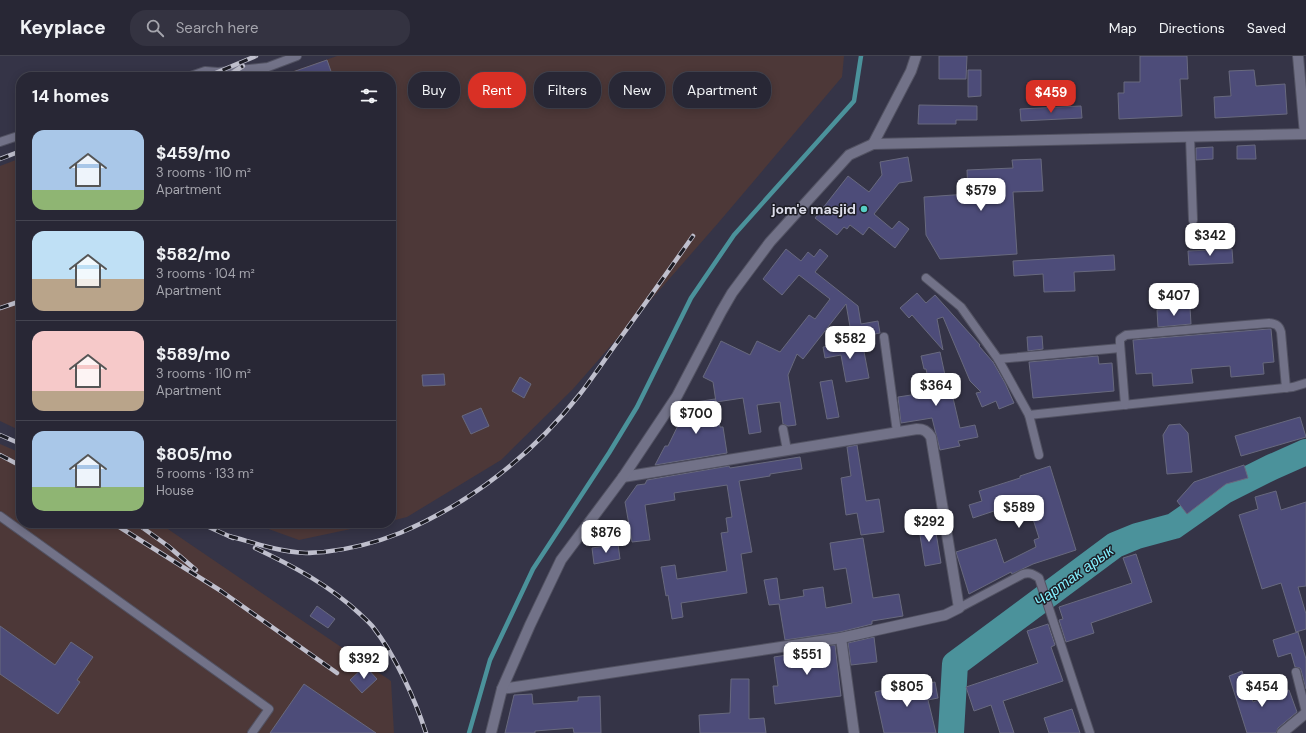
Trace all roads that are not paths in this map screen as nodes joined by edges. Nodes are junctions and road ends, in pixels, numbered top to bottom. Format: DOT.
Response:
graph roads {
  1 [pos="297,56"];
  2 [pos="916,56"];
  3 [pos="1298,56"];
  4 [pos="202,72"];
  5 [pos="218,72"];
  6 [pos="218,72"];
  7 [pos="1306,134"];
  8 [pos="16,137"];
  9 [pos="1190,137"];
  10 [pos="0,142"];
  11 [pos="873,144"];
  12 [pos="1193,220"];
  13 [pos="926,278"];
  14 [pos="884,337"];
  15 [pos="1120,348"];
  16 [pos="998,359"];
  17 [pos="1306,383"];
  18 [pos="1286,388"];
  19 [pos="1126,405"];
  20 [pos="1029,415"];
  21 [pos="783,429"];
  22 [pos="897,432"];
  23 [pos="787,450"];
  24 [pos="1039,456"];
  25 [pos="624,477"];
  26 [pos="0,516"];
  27 [pos="16,527"];
  28 [pos="17,528"];
  29 [pos="959,608"];
  30 [pos="841,638"];
  31 [pos="1296,672"];
  32 [pos="502,689"];
  33 [pos="1306,713"];
  34 [pos="252,733"];
  35 [pos="491,733"];
  36 [pos="854,733"];
  37 [pos="1090,733"];
  38 [pos="1282,733"];
  1 -- 6 [label="lane"];
  2 -- 11 [label="street"];
  3 -- 7 [label="street"];
  4 -- 5 [label="lane"];
  7 -- 9 [label="street"];
  8 -- 10 [label="lane"];
  9 -- 11 [label="street"];
  9 -- 12 [label="lane"];
  11 -- 25 [label="street"];
  13 -- 16 [label="lane"];
  14 -- 22 [label="lane"];
  15 -- 16 [label="lane"];
  15 -- 18 [label="lane"];
  15 -- 19 [label="lane"];
  16 -- 20 [label="lane"];
  17 -- 18 [label="lane"];
  18 -- 19 [label="lane"];
  19 -- 20 [label="lane"];
  20 -- 24 [label="lane"];
  21 -- 23 [label="lane"];
  22 -- 23 [label="street"];
  22 -- 29 [label="street"];
  23 -- 25 [label="street"];
  25 -- 32 [label="street"];
  26 -- 27 [label="lane"];
  28 -- 34 [label="lane"];
  29 -- 30 [label="street"];
  29 -- 37 [label="lane"];
  30 -- 32 [label="street"];
  30 -- 36 [label="street"];
  31 -- 33 [label="lane"];
  32 -- 35 [label="street"];
  33 -- 38 [label="street"];
}
